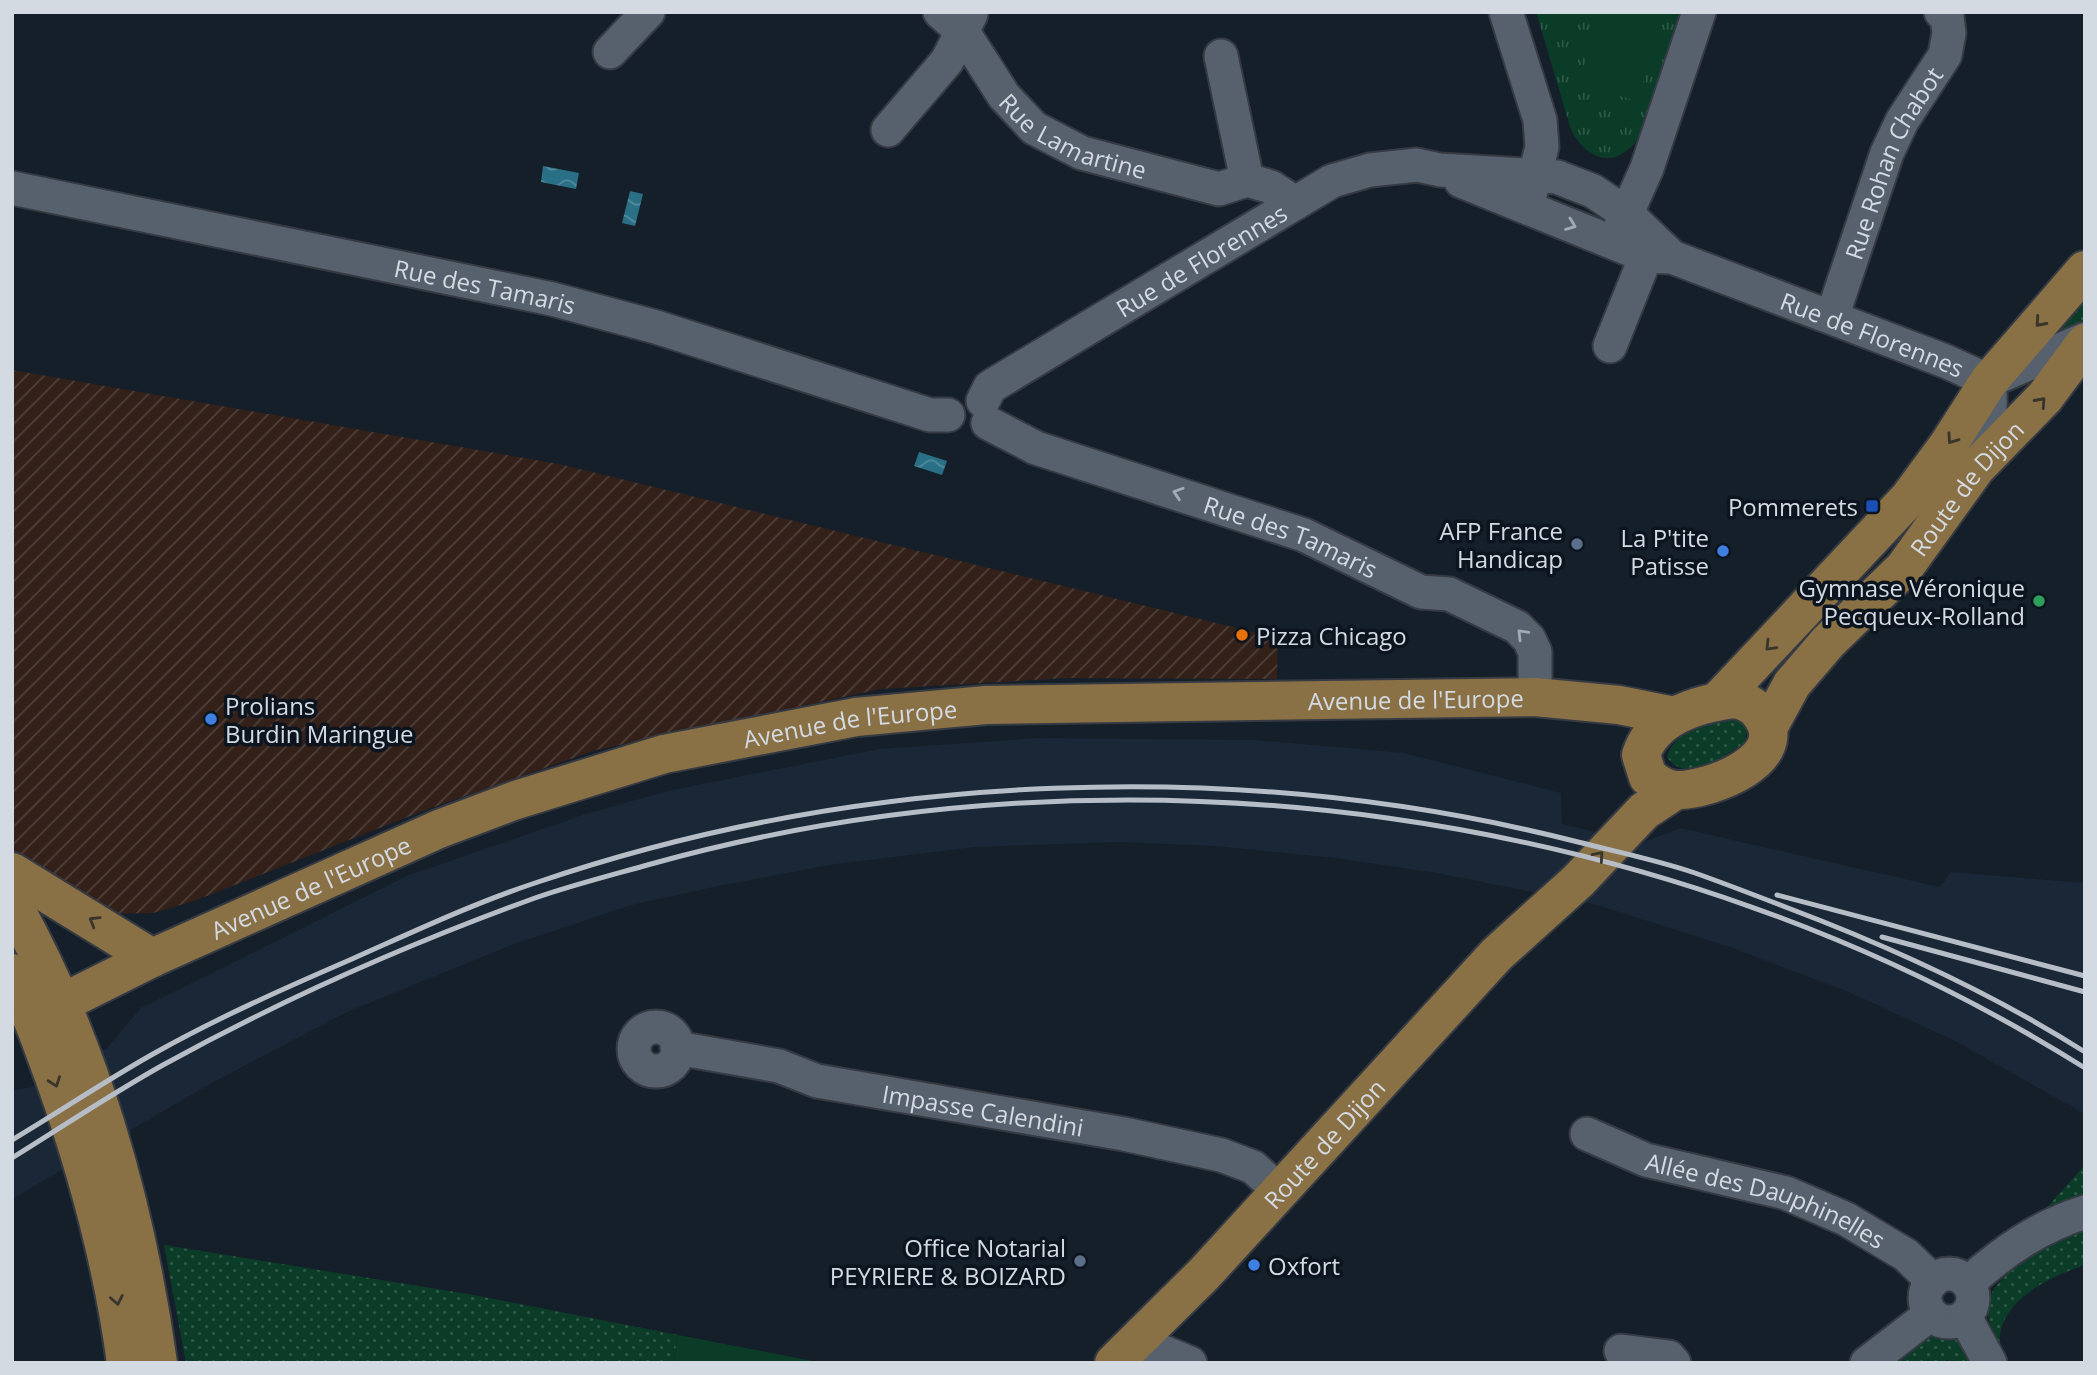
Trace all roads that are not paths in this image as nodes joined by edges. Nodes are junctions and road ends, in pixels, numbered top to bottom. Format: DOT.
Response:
graph roads {
  1 [pos="648,12"];
  2 [pos="1506,12"];
  3 [pos="1699,12"];
  4 [pos="1941,12"];
  5 [pos="958,19"];
  6 [pos="610,52"];
  7 [pos="1221,56"];
  8 [pos="888,130"];
  9 [pos="1233,185"];
  10 [pos="12,188"];
  11 [pos="1531,193"];
  12 [pos="1295,203"];
  13 [pos="1620,228"];
  14 [pos="1237,236"];
  15 [pos="1657,252"];
  16 [pos="2085,270"];
  17 [pos="1832,317"];
  18 [pos="2085,341"];
  19 [pos="1609,346"];
  20 [pos="1989,381"];
  21 [pos="986,412"];
  22 [pos="1976,468"];
  23 [pos="1535,697"];
  24 [pos="1718,701"];
  25 [pos="1591,704"];
  26 [pos="1674,716"];
  27 [pos="1768,728"];
  28 [pos="1641,759"];
  29 [pos="1675,790"];
  30 [pos="12,872"];
  31 [pos="12,903"];
  32 [pos="1532,919"];
  33 [pos="152,958"];
  34 [pos="12,972"];
  35 [pos="48,1011"];
  36 [pos="677,1048"];
  37 [pos="1587,1134"];
  38 [pos="1279,1191"];
  39 [pos="2085,1212"];
  40 [pos="1933,1281"];
  41 [pos="1968,1283"];
  42 [pos="1931,1314"];
  43 [pos="1965,1317"];
  44 [pos="1125,1352"];
  45 [pos="1621,1352"];
  46 [pos="127,1363"];
  47 [pos="158,1363"];
  48 [pos="1190,1363"];
  49 [pos="1674,1363"];
  50 [pos="1867,1363"];
  51 [pos="1990,1363"];
  1 -- 6 [label="street"];
  2 -- 11 [label="street"];
  3 -- 13 [label="street"];
  4 -- 17 [label="street, Rue Rohan Chabot"];
  5 -- 8 [label="street, Rue Lamartine"];
  5 -- 9 [label="street, Rue Lamartine"];
  7 -- 9 [label="street"];
  9 -- 12 [label="street, Rue Lamartine"];
  9 -- 14 [label="street"];
  10 -- 21 [label="street, Rue des Tamaris"];
  11 -- 12 [label="street, Rue de Florennes"];
  11 -- 13 [label="street, Rue de Florennes"];
  12 -- 14 [label="street, Rue de Florennes"];
  13 -- 15 [label="street, Rue de Florennes"];
  14 -- 21 [label="street, Rue de Florennes"];
  15 -- 17 [label="street, Rue de Florennes"];
  15 -- 19 [label="street"];
  16 -- 20 [label="main road, Route de Dijon, one-way"];
  17 -- 20 [label="street, Rue de Florennes"];
  18 -- 20 [label="street, Route de Dijon"];
  22 -- 18 [label="main road, Route de Dijon, one-way"];
  20 -- 22 [label="street, Rue de Florennes"];
  20 -- 24 [label="main road, Route de Dijon, one-way"];
  23 -- 21 [label="street, Rue des Tamaris, one-way"];
  22 -- 27 [label="main road, Route de Dijon"];
  23 -- 25 [label="main road, Avenue de l'Europe"];
  23 -- 33 [label="main road, Avenue de l'Europe"];
  24 -- 26 [label="main road"];
  24 -- 27 [label="main road"];
  25 -- 26 [label="main road, Avenue de l'Europe"];
  25 -- 28 [label="main road"];
  26 -- 28 [label="main road"];
  27 -- 29 [label="main road"];
  28 -- 29 [label="main road"];
  28 -- 32 [label="main road, Route de Dijon"];
  32 -- 29 [label="main road, Route de Dijon, one-way"];
  33 -- 30 [label="main road, one-way"];
  31 -- 35 [label="main road"];
  32 -- 38 [label="main road, Route de Dijon"];
  33 -- 35 [label="main road, Avenue de l'Europe"];
  34 -- 35 [label="main road"];
  35 -- 46 [label="main road, one-way"];
  35 -- 47 [label="main road"];
  36 -- 38 [label="street, Impasse Calendini"];
  37 -- 40 [label="street, Allée des Dauphinelles"];
  38 -- 44 [label="main road, Route de Dijon"];
  39 -- 41 [label="street"];
  40 -- 41 [label="street"];
  40 -- 42 [label="street"];
  41 -- 43 [label="street"];
  42 -- 43 [label="street"];
  42 -- 50 [label="street"];
  43 -- 51 [label="street"];
  44 -- 48 [label="street"];
  45 -- 49 [label="street"];
}
